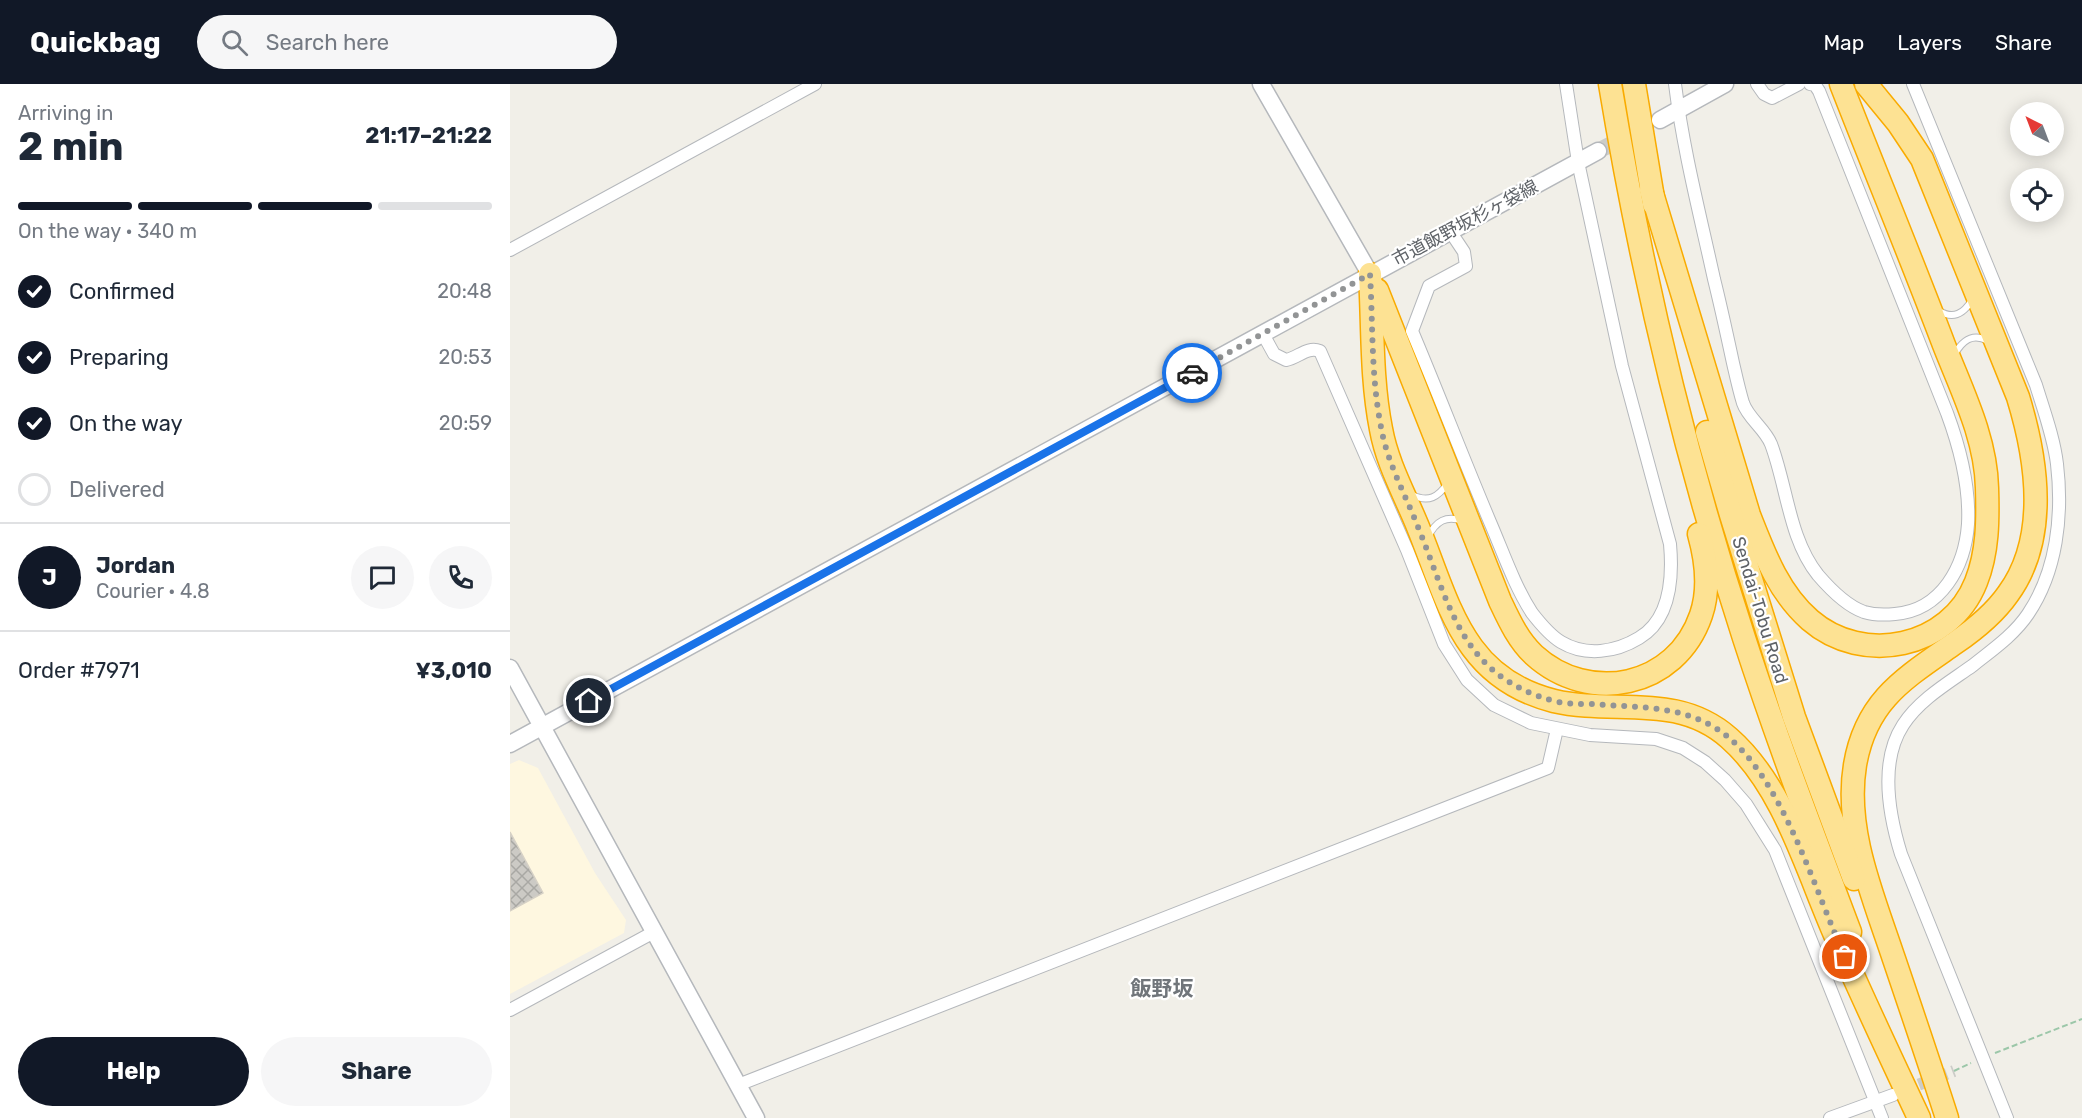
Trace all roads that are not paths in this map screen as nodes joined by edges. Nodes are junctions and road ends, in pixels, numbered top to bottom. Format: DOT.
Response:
graph roads {
  1 [pos="814,84"];
  2 [pos="1261,84"];
  3 [pos="1566,84"];
  4 [pos="1610,84"];
  5 [pos="1634,84"];
  6 [pos="1675,84"];
  7 [pos="1725,84"];
  8 [pos="1757,84"];
  9 [pos="1799,84"];
  10 [pos="1810,84"];
  11 [pos="1840,84"];
  12 [pos="1866,84"];
  13 [pos="1914,84"];
  14 [pos="1678,109"];
  15 [pos="1660,120"];
  16 [pos="1598,151"];
  17 [pos="1578,162"];
  18 [pos="1651,190"];
  19 [pos="1634,219"];
  20 [pos="1450,231"];
  21 [pos="510,250"];
  22 [pos="1370,274"];
  23 [pos="1976,291"];
  24 [pos="1927,300"];
  25 [pos="1263,334"];
  26 [pos="2001,353"];
  27 [pos="1952,364"];
  28 [pos="1451,477"];
  29 [pos="1403,490"];
  30 [pos="1472,528"];
  31 [pos="1426,546"];
  32 [pos="510,668"];
  33 [pos="542,728"];
  34 [pos="1557,729"];
  35 [pos="510,744"];
  36 [pos="654,932"];
  37 [pos="510,1010"];
  38 [pos="738,1085"];
  39 [pos="1893,1095"];
  40 [pos="1875,1101"];
  41 [pos="756,1118"];
  42 [pos="1830,1118"];
  43 [pos="1882,1118"];
  44 [pos="1920,1118"];
  45 [pos="1947,1118"];
  46 [pos="2007,1118"];
  1 -- 21 [label="street"];
  2 -- 22 [label="street"];
  3 -- 17 [label="street"];
  4 -- 19 [label="highway, Sendai-Tobu Road"];
  5 -- 18 [label="highway, Sendai-Tobu Road"];
  6 -- 14 [label="street"];
  7 -- 14 [label="street"];
  8 -- 9 [label="street"];
  10 -- 14 [label="street"];
  11 -- 24 [label="highway"];
  12 -- 23 [label="highway"];
  13 -- 46 [label="street"];
  14 -- 15 [label="street"];
  16 -- 17 [label="street, 市道飯野坂杉ヶ袋線"];
  17 -- 20 [label="street, 市道飯野坂杉ヶ袋線"];
  17 -- 20 [label="street"];
  18 -- 27 [label="highway"];
  18 -- 45 [label="highway, Sendai-Tobu Road"];
  19 -- 30 [label="highway"];
  19 -- 44 [label="highway, Sendai-Tobu Road"];
  20 -- 22 [label="street, 市道飯野坂杉ヶ袋線"];
  22 -- 25 [label="street, 市道飯野坂杉ヶ袋線"];
  22 -- 28 [label="highway"];
  22 -- 29 [label="highway"];
  23 -- 24 [label="lane"];
  23 -- 26 [label="highway"];
  24 -- 27 [label="highway"];
  25 -- 33 [label="street, 市道飯野坂杉ヶ袋線"];
  25 -- 34 [label="street"];
  26 -- 27 [label="lane"];
  26 -- 45 [label="highway"];
  28 -- 29 [label="lane"];
  28 -- 30 [label="highway"];
  29 -- 31 [label="highway"];
  30 -- 31 [label="lane"];
  31 -- 44 [label="highway"];
  32 -- 33 [label="street"];
  33 -- 35 [label="street, 市道飯野坂杉ヶ袋線"];
  33 -- 36 [label="street"];
  34 -- 38 [label="street"];
  34 -- 40 [label="street"];
  36 -- 37 [label="street"];
  36 -- 38 [label="street"];
  38 -- 41 [label="street"];
  39 -- 40 [label="street"];
  40 -- 42 [label="street"];
  40 -- 43 [label="street"];
}
